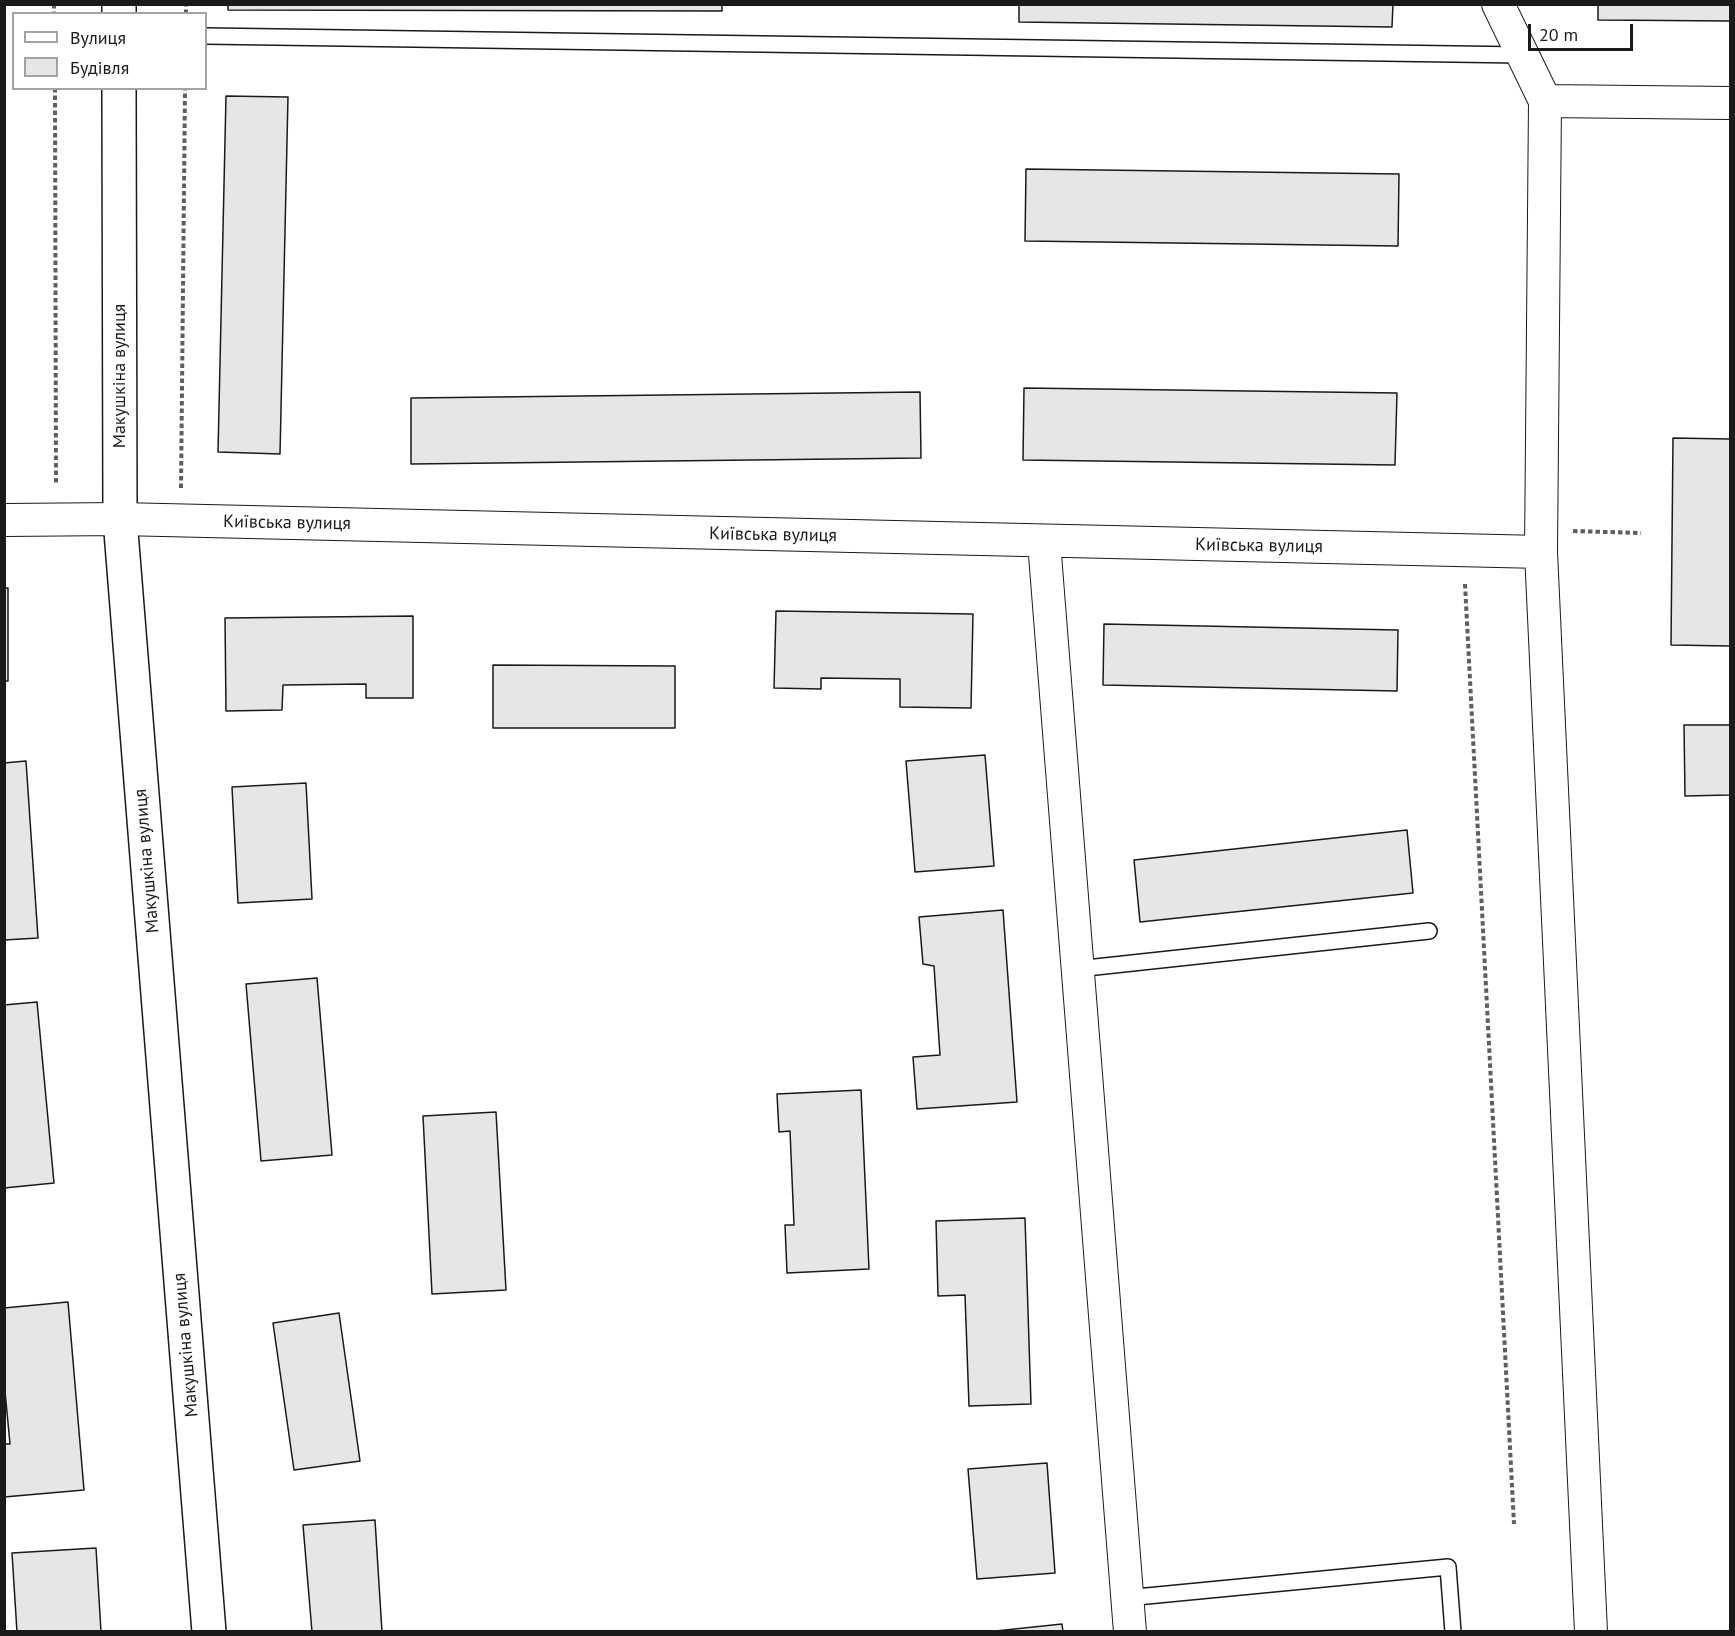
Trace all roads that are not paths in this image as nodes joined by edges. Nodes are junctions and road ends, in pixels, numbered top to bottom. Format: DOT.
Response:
graph roads {
  1 [pos="1498,4"];
  2 [pos="207,36"];
  3 [pos="1523,55"];
  4 [pos="119,90"];
  5 [pos="1545,101"];
  6 [pos="1731,102"];
  7 [pos="120,519"];
  8 [pos="4,520"];
  9 [pos="1541,541"];
  10 [pos="1044,542"];
  11 [pos="1429,931"];
  12 [pos="1077,969"];
  13 [pos="1126,1598"];
  14 [pos="209,1632"];
  15 [pos="1130,1632"];
  16 [pos="1453,1632"];
  17 [pos="1591,1632"];
  1 -- 3 [label="street"];
  2 -- 3 [label="lane"];
  3 -- 5 [label="street"];
  4 -- 7 [label="street, Макушкіна вулиця"];
  5 -- 6 [label="street"];
  5 -- 9 [label="street"];
  7 -- 8 [label="street, Київська вулиця"];
  7 -- 10 [label="street, Київська вулиця"];
  7 -- 14 [label="street, Макушкіна вулиця"];
  9 -- 10 [label="street, Київська вулиця"];
  9 -- 17 [label="street"];
  10 -- 12 [label="street"];
  11 -- 12 [label="lane"];
  12 -- 13 [label="street"];
  13 -- 15 [label="street"];
  13 -- 16 [label="lane"];
}
